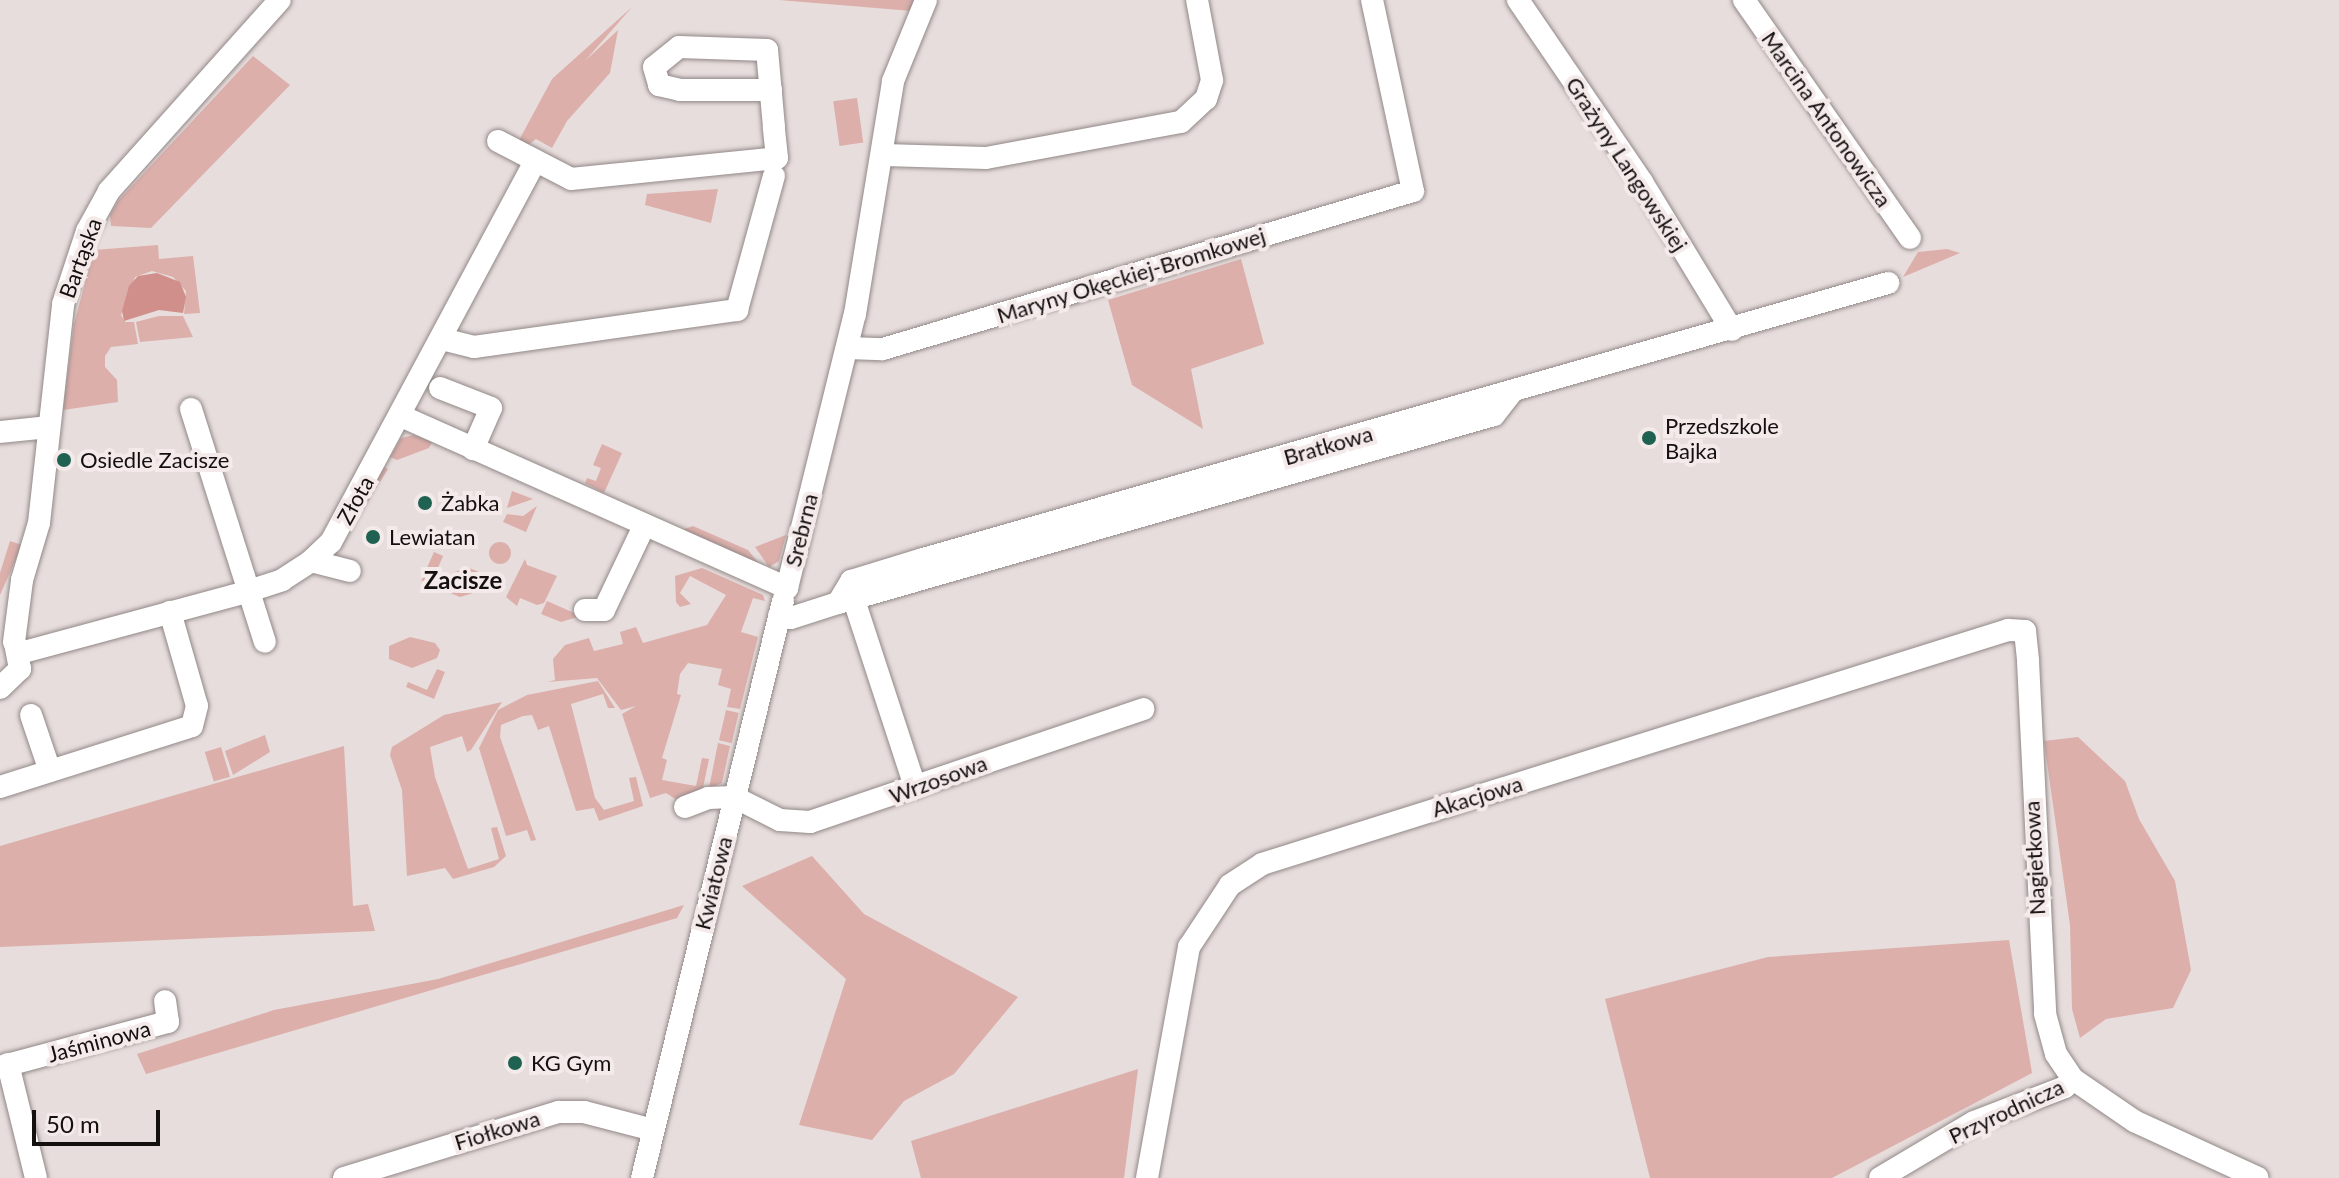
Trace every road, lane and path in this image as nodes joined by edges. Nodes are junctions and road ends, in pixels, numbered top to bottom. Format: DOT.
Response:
graph roads {
  1 [pos="280,0"];
  2 [pos="926,0"];
  3 [pos="1197,0"];
  4 [pos="1372,0"];
  5 [pos="1518,0"];
  6 [pos="1744,0"];
  7 [pos="771,90"];
  8 [pos="498,141"];
  9 [pos="884,155"];
  10 [pos="535,162"];
  11 [pos="774,176"];
  12 [pos="1910,238"];
  13 [pos="1888,283"];
  14 [pos="1732,330"];
  15 [pos="442,339"];
  16 [pos="847,348"];
  17 [pos="440,388"];
  18 [pos="191,409"];
  19 [pos="401,416"];
  20 [pos="48,427"];
  21 [pos="0,432"];
  22 [pos="473,449"];
  23 [pos="644,526"];
  24 [pos="311,561"];
  25 [pos="350,571"];
  26 [pos="22,580"];
  27 [pos="787,588"];
  28 [pos="249,591"];
  29 [pos="846,602"];
  30 [pos="0,607"];
  31 [pos="585,610"];
  32 [pos="170,612"];
  33 [pos="779,616"];
  34 [pos="2025,631"];
  35 [pos="265,642"];
  36 [pos="11,643"];
  37 [pos="0,688"];
  38 [pos="1143,709"];
  39 [pos="31,715"];
  40 [pos="50,771"];
  41 [pos="0,787"];
  42 [pos="915,787"];
  43 [pos="734,797"];
  44 [pos="685,807"];
  45 [pos="165,1001"];
  46 [pos="4,1066"];
  47 [pos="2073,1079"];
  48 [pos="653,1130"];
  49 [pos="1150,1177"];
  50 [pos="36,1178"];
  51 [pos="344,1178"];
  52 [pos="642,1178"];
  53 [pos="1880,1178"];
  54 [pos="2258,1178"];
  1 -- 20 [label="street, Bartąska"];
  2 -- 9 [label="street, Srebrna"];
  3 -- 9 [label="street"];
  4 -- 16 [label="street, Maryny Okęckiej-Bromkowej"];
  5 -- 14 [label="street, Grażyny Langowskiej"];
  6 -- 12 [label="street, Marcina Antonowicza"];
  7 -- 7 [label="street"];
  7 -- 10 [label="street"];
  8 -- 10 [label="street"];
  9 -- 16 [label="street, Srebrna"];
  10 -- 15 [label="street, Złota"];
  11 -- 15 [label="street"];
  13 -- 14 [label="street"];
  14 -- 29 [label="street"];
  15 -- 19 [label="street, Złota"];
  16 -- 27 [label="street, Srebrna"];
  17 -- 22 [label="street"];
  18 -- 28 [label="street"];
  19 -- 22 [label="street, Srebrna"];
  19 -- 24 [label="street, Złota"];
  20 -- 21 [label="street"];
  20 -- 26 [label="street, Bartąska"];
  22 -- 23 [label="street, Srebrna"];
  23 -- 27 [label="street, Srebrna"];
  23 -- 31 [label="street"];
  24 -- 25 [label="street"];
  24 -- 28 [label="street, Złota"];
  26 -- 30 [label="street, Bartąska"];
  26 -- 36 [label="street, Bartąska"];
  27 -- 33 [label="street, Kwiatowa"];
  28 -- 32 [label="street, Złota"];
  28 -- 35 [label="street"];
  29 -- 33 [label="street"];
  29 -- 42 [label="street"];
  32 -- 36 [label="street, Złota"];
  32 -- 40 [label="street"];
  33 -- 43 [label="street, Kwiatowa"];
  34 -- 47 [label="street, Nagietkowa"];
  34 -- 49 [label="street, Akacjowa"];
  36 -- 37 [label="street, Bartąska"];
  38 -- 42 [label="street, Wrzosowa"];
  39 -- 40 [label="street"];
  40 -- 41 [label="street"];
  42 -- 43 [label="street, Wrzosowa"];
  43 -- 44 [label="street"];
  43 -- 48 [label="street, Kwiatowa"];
  45 -- 46 [label="street, Jaśminowa"];
  46 -- 50 [label="street, Jaśminowa"];
  47 -- 53 [label="street, Przyrodnicza"];
  47 -- 54 [label="street, Przyrodnicza"];
  48 -- 51 [label="street, Fiołkowa"];
  48 -- 52 [label="street, Kwiatowa"];
}
